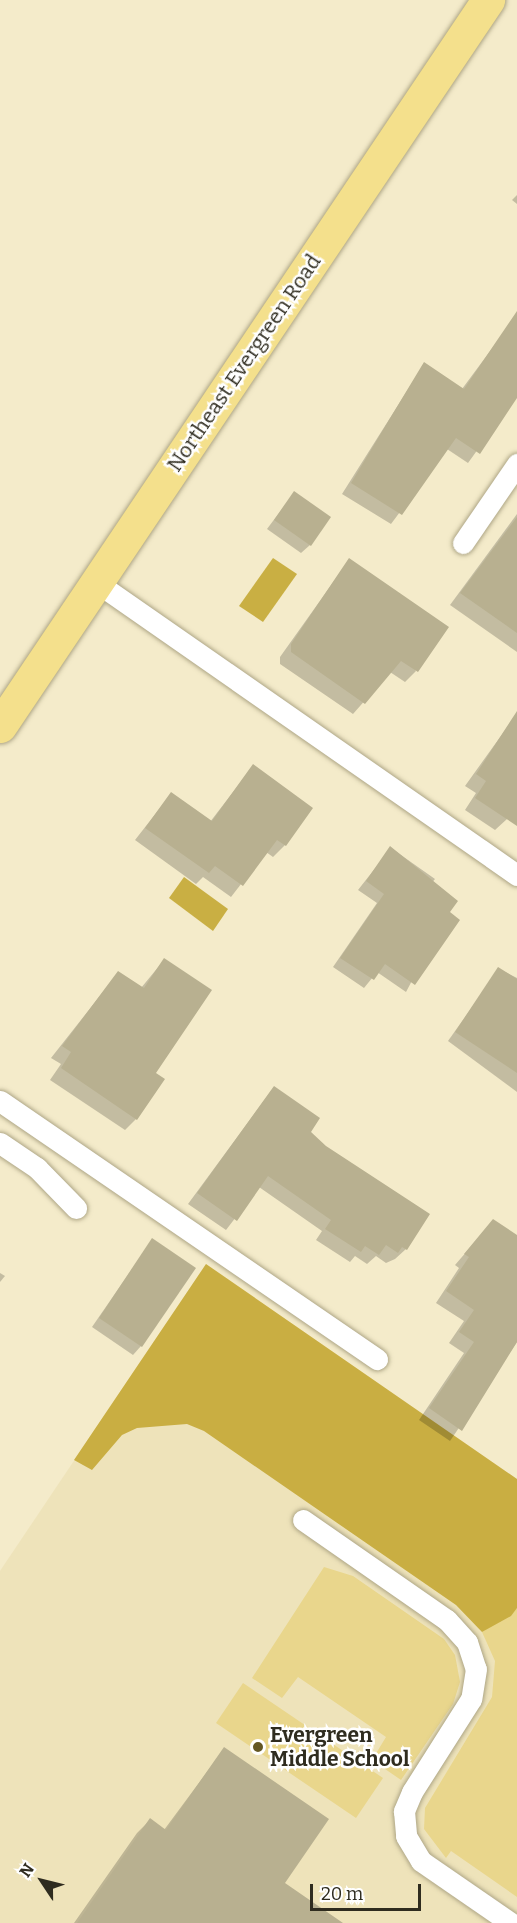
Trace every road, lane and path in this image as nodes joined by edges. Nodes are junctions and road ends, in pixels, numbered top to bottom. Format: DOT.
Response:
graph roads {
  1 [pos="488,0"];
  2 [pos="517,464"];
  3 [pos="462,543"];
  4 [pos="96,582"];
  5 [pos="0,726"];
  6 [pos="517,874"];
  7 [pos="0,1101"];
  8 [pos="0,1143"];
  9 [pos="76,1208"];
  10 [pos="376,1359"];
  11 [pos="303,1520"];
  12 [pos="511,1923"];
  1 -- 4 [label="main road, Northeast Evergreen Road"];
  2 -- 3 [label="lane"];
  4 -- 5 [label="main road, Northeast Evergreen Road"];
  4 -- 6 [label="lane"];
  7 -- 10 [label="lane"];
  8 -- 9 [label="lane"];
  11 -- 12 [label="lane"];
}
